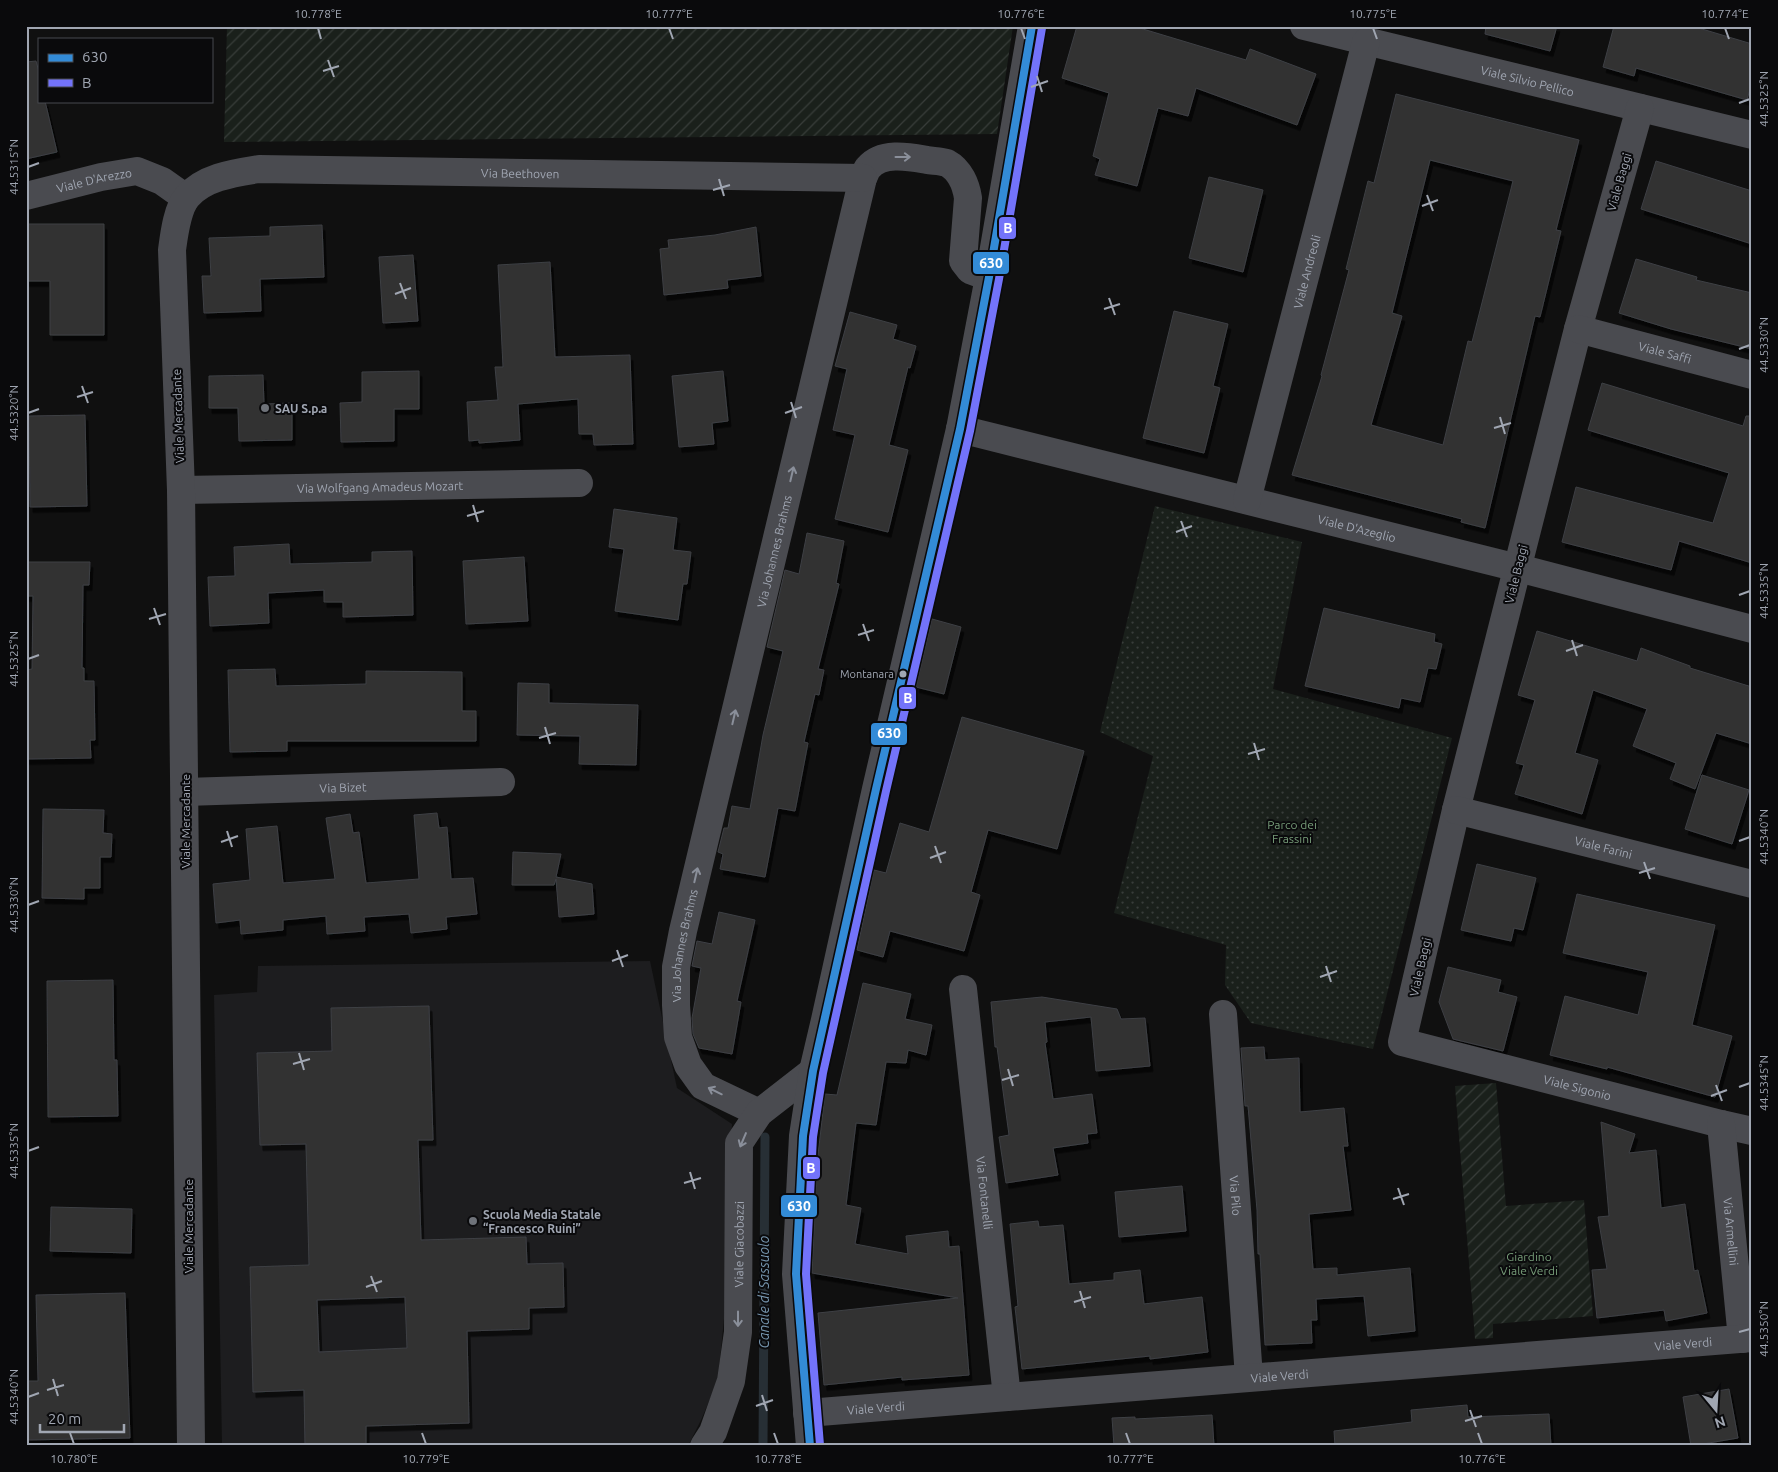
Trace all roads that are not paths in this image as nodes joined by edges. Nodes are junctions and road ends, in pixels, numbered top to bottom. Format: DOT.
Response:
graph roads {
  1 [pos="1032,26"];
  2 [pos="1304,26"];
  3 [pos="1366,42"];
  4 [pos="1640,108"];
  5 [pos="1752,135"];
  6 [pos="863,178"];
  7 [pos="26,196"];
  8 [pos="186,198"];
  9 [pos="989,277"];
  10 [pos="1578,329"];
  11 [pos="1752,375"];
  12 [pos="960,429"];
  13 [pos="578,483"];
  14 [pos="181,490"];
  15 [pos="1247,500"];
  16 [pos="1518,568"];
  17 [pos="1752,629"];
  18 [pos="501,782"];
  19 [pos="185,792"];
  20 [pos="1456,810"];
  21 [pos="1752,884"];
  22 [pos="963,989"];
  23 [pos="1223,1014"];
  24 [pos="1402,1042"];
  25 [pos="814,1071"];
  26 [pos="758,1113"];
  27 [pos="1721,1124"];
  28 [pos="1752,1131"];
  29 [pos="1747,1338"];
  30 [pos="1249,1378"];
  31 [pos="1007,1397"];
  32 [pos="807,1413"];
  33 [pos="191,1446"];
  34 [pos="704,1446"];
  35 [pos="810,1446"];
  1 -- 9 [label="street"];
  2 -- 3 [label="street, Viale Silvio Pellico"];
  3 -- 4 [label="street, Viale Silvio Pellico"];
  3 -- 15 [label="street, Viale Andreoli"];
  4 -- 5 [label="street, Viale Silvio Pellico"];
  4 -- 10 [label="street, Viale Baggi"];
  6 -- 8 [label="street, Via Beethoven"];
  6 -- 9 [label="street, Via Johannes Brahms, one-way"];
  26 -- 6 [label="street, Via Johannes Brahms, one-way"];
  7 -- 8 [label="street, Viale D'Arezzo"];
  8 -- 14 [label="street, Viale Mercadante"];
  9 -- 12 [label="street"];
  10 -- 11 [label="street, Viale Saffi"];
  10 -- 16 [label="street, Viale Baggi"];
  12 -- 15 [label="street, Viale D'Azeglio"];
  12 -- 25 [label="street"];
  13 -- 14 [label="street, Via Wolfgang Amadeus Mozart"];
  14 -- 19 [label="street, Viale Mercadante"];
  15 -- 16 [label="street, Viale D'Azeglio"];
  16 -- 17 [label="street, Viale D'Azeglio"];
  16 -- 20 [label="street, Viale Baggi"];
  18 -- 19 [label="street, Via Bizet"];
  19 -- 33 [label="street, Viale Mercadante"];
  20 -- 21 [label="street, Viale Farini"];
  20 -- 24 [label="street, Viale Baggi"];
  22 -- 31 [label="street, Via Fontanelli"];
  23 -- 30 [label="street, Via Pilo"];
  24 -- 27 [label="street, Viale Sigonio"];
  25 -- 26 [label="street, Viale Giacobazzi"];
  25 -- 32 [label="street"];
  26 -- 34 [label="street, Viale Giacobazzi, one-way"];
  27 -- 28 [label="street, Viale Sigonio"];
  27 -- 29 [label="street, Via Armellini"];
  29 -- 30 [label="street, Viale Verdi"];
  30 -- 31 [label="street, Viale Verdi"];
  31 -- 32 [label="street, Viale Verdi"];
  32 -- 35 [label="street"];
}
